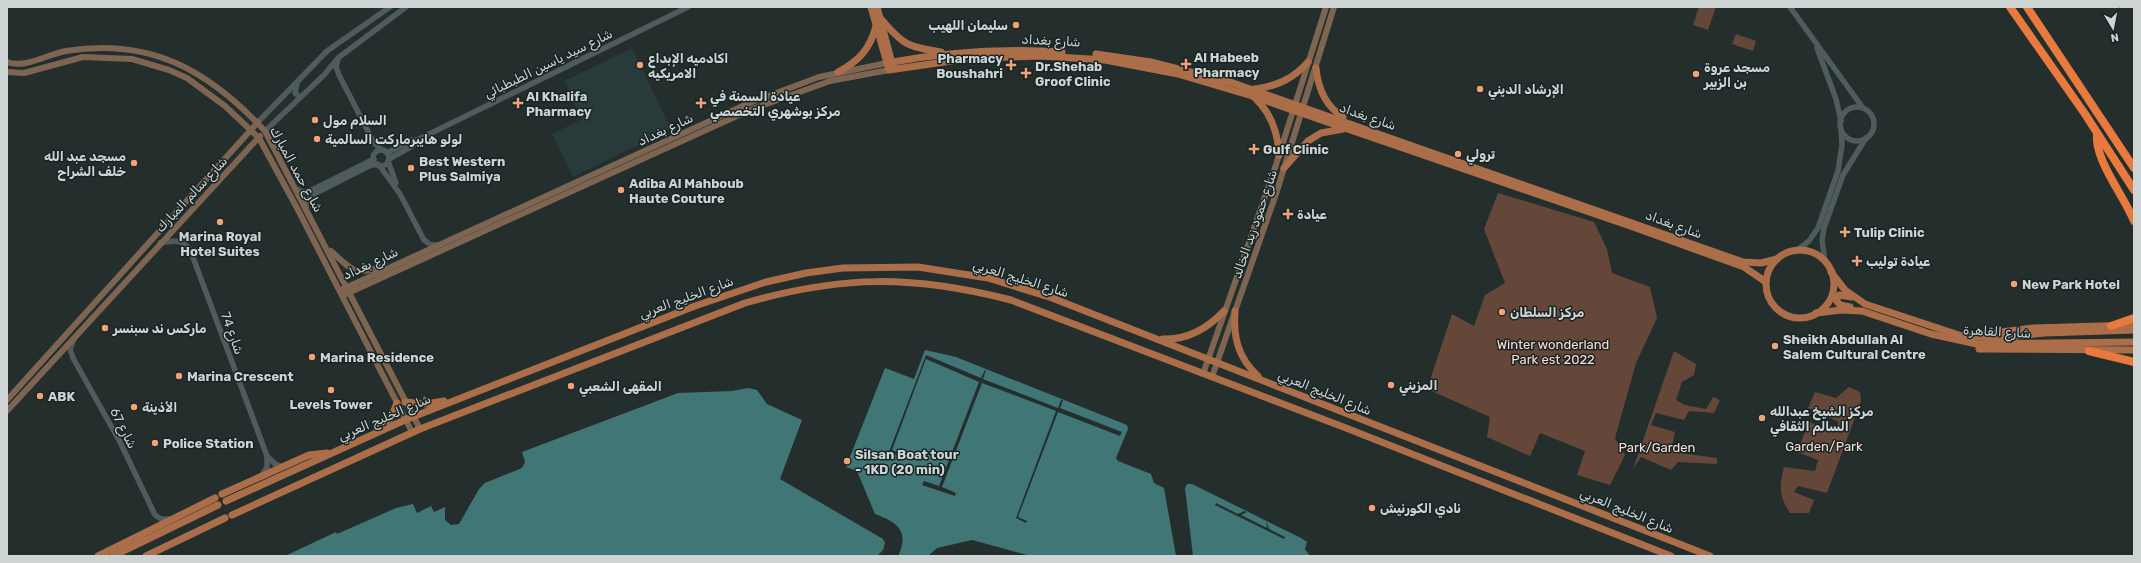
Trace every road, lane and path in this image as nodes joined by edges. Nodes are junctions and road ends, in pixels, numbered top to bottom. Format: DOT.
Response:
graph roads {
  1 [pos="390,7"];
  2 [pos="406,7"];
  3 [pos="688,7"];
  4 [pos="872,7"];
  5 [pos="877,7"];
  6 [pos="1326,7"];
  7 [pos="1334,7"];
  8 [pos="1790,7"];
  9 [pos="2010,7"];
  10 [pos="2027,7"];
  11 [pos="879,22"];
  12 [pos="1815,44"];
  13 [pos="951,54"];
  14 [pos="338,58"];
  15 [pos="7,62"];
  16 [pos="1308,62"];
  17 [pos="890,66"];
  18 [pos="1834,67"];
  19 [pos="1316,68"];
  20 [pos="7,72"];
  21 [pos="838,72"];
  22 [pos="1826,72"];
  23 [pos="324,75"];
  24 [pos="300,78"];
  25 [pos="341,79"];
  26 [pos="1252,92"];
  27 [pos="300,97"];
  28 [pos="1294,107"];
  29 [pos="1863,108"];
  30 [pos="1303,110"];
  31 [pos="1841,121"];
  32 [pos="258,122"];
  33 [pos="1351,123"];
  34 [pos="1344,128"];
  35 [pos="1841,128"];
  36 [pos="251,130"];
  37 [pos="265,131"];
  38 [pos="2097,133"];
  39 [pos="259,138"];
  40 [pos="1866,138"];
  41 [pos="417,140"];
  42 [pos="374,143"];
  43 [pos="384,151"];
  44 [pos="2124,153"];
  45 [pos="1279,155"];
  46 [pos="374,157"];
  47 [pos="225,159"];
  48 [pos="388,160"];
  49 [pos="2134,162"];
  50 [pos="378,165"];
  51 [pos="230,167"];
  52 [pos="1284,168"];
  53 [pos="2134,168"];
  54 [pos="296,189"];
  55 [pos="320,189"];
  56 [pos="2134,190"];
  57 [pos="400,194"];
  58 [pos="306,207"];
  59 [pos="2134,221"];
  60 [pos="424,240"];
  61 [pos="160,243"];
  62 [pos="438,245"];
  63 [pos="328,249"];
  64 [pos="1796,251"];
  65 [pos="422,253"];
  66 [pos="1777,259"];
  67 [pos="1825,262"];
  68 [pos="397,264"];
  69 [pos="1831,272"];
  70 [pos="783,278"];
  71 [pos="1766,282"];
  72 [pos="347,290"];
  73 [pos="339,294"];
  74 [pos="1854,297"];
  75 [pos="745,303"];
  76 [pos="1858,310"];
  77 [pos="1224,311"];
  78 [pos="1235,311"];
  79 [pos="1816,313"];
  80 [pos="2134,318"];
  81 [pos="2134,325"];
  82 [pos="2111,326"];
  83 [pos="2134,330"];
  84 [pos="1943,331"];
  85 [pos="74,337"];
  86 [pos="1156,339"];
  87 [pos="1962,342"];
  88 [pos="2134,342"];
  89 [pos="2134,350"];
  90 [pos="2089,351"];
  91 [pos="1208,359"];
  92 [pos="1217,362"];
  93 [pos="2134,362"];
  94 [pos="31,374"];
  95 [pos="1203,374"];
  96 [pos="1212,377"];
  97 [pos="1262,379"];
  98 [pos="32,383"];
  99 [pos="9,399"];
  100 [pos="457,400"];
  101 [pos="405,402"];
  102 [pos="397,403"];
  103 [pos="13,405"];
  104 [pos="7,412"];
  105 [pos="413,417"];
  106 [pos="405,420"];
  107 [pos="420,429"];
  108 [pos="412,432"];
  109 [pos="373,434"];
  110 [pos="329,454"];
  111 [pos="267,456"];
  112 [pos="283,467"];
  113 [pos="261,476"];
  114 [pos="222,494"];
  115 [pos="215,498"];
  116 [pos="226,502"];
  117 [pos="218,505"];
  118 [pos="232,515"];
  119 [pos="225,518"];
  120 [pos="170,519"];
  121 [pos="116,547"];
  122 [pos="98,556"];
  123 [pos="104,556"];
  124 [pos="113,556"];
  125 [pos="146,556"];
  126 [pos="1671,556"];
  127 [pos="1710,556"];
  1 -- 24 [label="street, شارع سالم المبارك"];
  2 -- 14 [label="street, شارع سالم المبارك"];
  3 -- 41 [label="street, شارع سيد ياسين الطبطبائي"];
  4 -- 11 [label="main road"];
  5 -- 11 [label="main road"];
  6 -- 16 [label="main road, شارع حمود زيد الخالد"];
  7 -- 19 [label="main road, شارع حمود زيد الخالد"];
  8 -- 12 [label="street"];
  9 -- 38 [label="highway"];
  10 -- 44 [label="highway"];
  11 -- 13 [label="main road"];
  11 -- 17 [label="main road"];
  11 -- 21 [label="main road"];
  12 -- 18 [label="street"];
  12 -- 22 [label="street"];
  13 -- 17 [label="main road, شارع بغداد"];
  13 -- 26 [label="main road, شارع بغداد"];
  14 -- 23 [label="street, شارع سالم المبارك"];
  14 -- 25 [label="street"];
  15 -- 32 [label="main road, شارع حمد المبارك"];
  16 -- 26 [label="main road"];
  16 -- 28 [label="main road, شارع حمود زيد الخالد"];
  17 -- 21 [label="main road, شارع بغداد"];
  17 -- 26 [label="main road, شارع بغداد"];
  17 -- 72 [label="main road, شارع بغداد"];
  18 -- 22 [label="street"];
  18 -- 29 [label="street"];
  19 -- 30 [label="main road, شارع حمود زيد الخالد"];
  19 -- 33 [label="main road"];
  20 -- 36 [label="main road, شارع حمد المبارك"];
  21 -- 62 [label="main road, شارع بغداد"];
  22 -- 31 [label="street"];
  23 -- 25 [label="street"];
  23 -- 27 [label="street, شارع سالم المبارك"];
  24 -- 27 [label="street"];
  24 -- 32 [label="street, شارع سالم المبارك"];
  25 -- 42 [label="street"];
  26 -- 28 [label="main road, شارع بغداد"];
  26 -- 45 [label="main road"];
  27 -- 37 [label="street, شارع سالم المبارك"];
  28 -- 30 [label="main road, شارع بغداد"];
  28 -- 45 [label="main road, شارع حمود زيد الخالد"];
  29 -- 31 [label="street"];
  29 -- 40 [label="street"];
  30 -- 33 [label="main road, شارع بغداد"];
  30 -- 34 [label="main road, شارع بغداد"];
  30 -- 52 [label="main road, شارع حمود زيد الخالد"];
  31 -- 35 [label="street"];
  32 -- 36 [label="main road, شارع سالم المبارك"];
  32 -- 37 [label="main road, شارع حمد المبارك"];
  33 -- 66 [label="main road, شارع بغداد"];
  34 -- 52 [label="main road"];
  34 -- 71 [label="main road, شارع بغداد"];
  35 -- 40 [label="street"];
  35 -- 64 [label="street"];
  36 -- 39 [label="main road, شارع حمد المبارك"];
  36 -- 47 [label="main road, شارع سالم المبارك"];
  37 -- 39 [label="main road, شارع سالم المبارك"];
  37 -- 54 [label="main road, شارع حمد المبارك"];
  38 -- 56 [label="highway"];
  38 -- 59 [label="highway"];
  39 -- 51 [label="main road, شارع سالم المبارك"];
  39 -- 73 [label="main road, شارع حمد المبارك"];
  40 -- 67 [label="street"];
  41 -- 43 [label="street, شارع سيد ياسين الطبطبائي"];
  41 -- 48 [label="street, شارع سيد ياسين الطبطبائي"];
  42 -- 43 [label="street"];
  42 -- 46 [label="street"];
  43 -- 46 [label="street"];
  43 -- 48 [label="street"];
  44 -- 49 [label="highway"];
  44 -- 53 [label="highway"];
  45 -- 77 [label="main road, شارع حمود زيد الخالد"];
  46 -- 50 [label="street"];
  46 -- 55 [label="street"];
  47 -- 51 [label="main road"];
  47 -- 94 [label="main road, شارع سالم المبارك"];
  48 -- 50 [label="street"];
  48 -- 57 [label="street"];
  50 -- 55 [label="street"];
  50 -- 57 [label="street"];
  51 -- 61 [label="main road, شارع سالم المبارك"];
  52 -- 78 [label="main road, شارع حمود زيد الخالد"];
  54 -- 55 [label="street"];
  54 -- 58 [label="main road, شارع حمد المبارك"];
  55 -- 58 [label="street"];
  57 -- 60 [label="street"];
  58 -- 63 [label="main road, شارع حمد المبارك"];
  60 -- 62 [label="street"];
  60 -- 65 [label="street"];
  61 -- 85 [label="main road, شارع سالم المبارك"];
  61 -- 111 [label="street, شارع 74"];
  62 -- 65 [label="main road, شارع بغداد"];
  63 -- 68 [label="main road"];
  63 -- 72 [label="main road, شارع حمد المبارك"];
  64 -- 66 [label="main road"];
  64 -- 67 [label="main road"];
  65 -- 68 [label="main road, شارع بغداد"];
  66 -- 71 [label="main road"];
  67 -- 69 [label="main road"];
  68 -- 72 [label="main road, شارع بغداد"];
  69 -- 74 [label="main road, شارع القاهرة"];
  69 -- 79 [label="main road"];
  70 -- 75 [label="main road"];
  70 -- 86 [label="main road, شارع الخليج العربي"];
  70 -- 100 [label="main road, شارع الخليج العربي"];
  71 -- 79 [label="main road"];
  72 -- 73 [label="main road, شارع بغداد"];
  72 -- 101 [label="main road, شارع حمد المبارك"];
  73 -- 102 [label="main road, شارع حمد المبارك"];
  74 -- 76 [label="main road"];
  74 -- 84 [label="main road, شارع القاهرة"];
  75 -- 95 [label="main road, شارع الخليج العربي"];
  75 -- 107 [label="main road, شارع الخليج العربي"];
  76 -- 79 [label="main road, شارع القاهرة"];
  76 -- 87 [label="main road, شارع القاهرة"];
  77 -- 86 [label="main road"];
  77 -- 91 [label="main road, شارع حمود زيد الخالد"];
  78 -- 92 [label="main road, شارع حمود زيد الخالد"];
  78 -- 97 [label="main road"];
  80 -- 82 [label="highway"];
  81 -- 82 [label="main road, شارع القاهرة"];
  82 -- 84 [label="main road, شارع القاهرة"];
  83 -- 84 [label="main road, شارع القاهرة"];
  85 -- 98 [label="main road, شارع سالم المبارك"];
  85 -- 120 [label="street, شارع 67"];
  86 -- 91 [label="main road, شارع الخليج العربي"];
  87 -- 88 [label="main road, شارع القاهرة"];
  87 -- 90 [label="main road"];
  89 -- 90 [label="main road"];
  90 -- 93 [label="highway"];
  91 -- 92 [label="main road, شارع الخليج العربي"];
  91 -- 95 [label="main road, شارع حمود زيد الخالد"];
  92 -- 96 [label="main road, شارع حمود زيد الخالد"];
  92 -- 97 [label="main road, شارع الخليج العربي"];
  94 -- 98 [label="main road"];
  94 -- 99 [label="main road, شارع سالم المبارك"];
  95 -- 96 [label="main road, شارع الخليج العربي"];
  96 -- 126 [label="main road, شارع الخليج العربي"];
  97 -- 127 [label="main road, شارع الخليج العربي"];
  98 -- 103 [label="main road, شارع سالم المبارك"];
  99 -- 103 [label="main road"];
  100 -- 101 [label="main road"];
  100 -- 105 [label="main road, شارع الخليج العربي"];
  101 -- 105 [label="main road, شارع حمد المبارك"];
  102 -- 106 [label="main road, شارع حمد المبارك"];
  102 -- 109 [label="main road"];
  103 -- 104 [label="main road, شارع سالم المبارك"];
  105 -- 106 [label="main road, شارع الخليج العربي"];
  105 -- 107 [label="main road, شارع حمد المبارك"];
  106 -- 108 [label="main road, شارع حمد المبارك"];
  106 -- 109 [label="main road, شارع الخليج العربي"];
  107 -- 108 [label="main road, شارع الخليج العربي"];
  108 -- 118 [label="main road, شارع الخليج العربي"];
  109 -- 110 [label="main road, شارع الخليج العربي"];
  110 -- 112 [label="main road"];
  110 -- 116 [label="main road, شارع الخليج العربي"];
  111 -- 112 [label="street"];
  111 -- 113 [label="street"];
  112 -- 113 [label="main road"];
  113 -- 114 [label="main road"];
  115 -- 120 [label="main road"];
  117 -- 124 [label="main road"];
  119 -- 125 [label="main road"];
  120 -- 121 [label="main road"];
  121 -- 122 [label="main road"];
  121 -- 123 [label="main road"];
}
